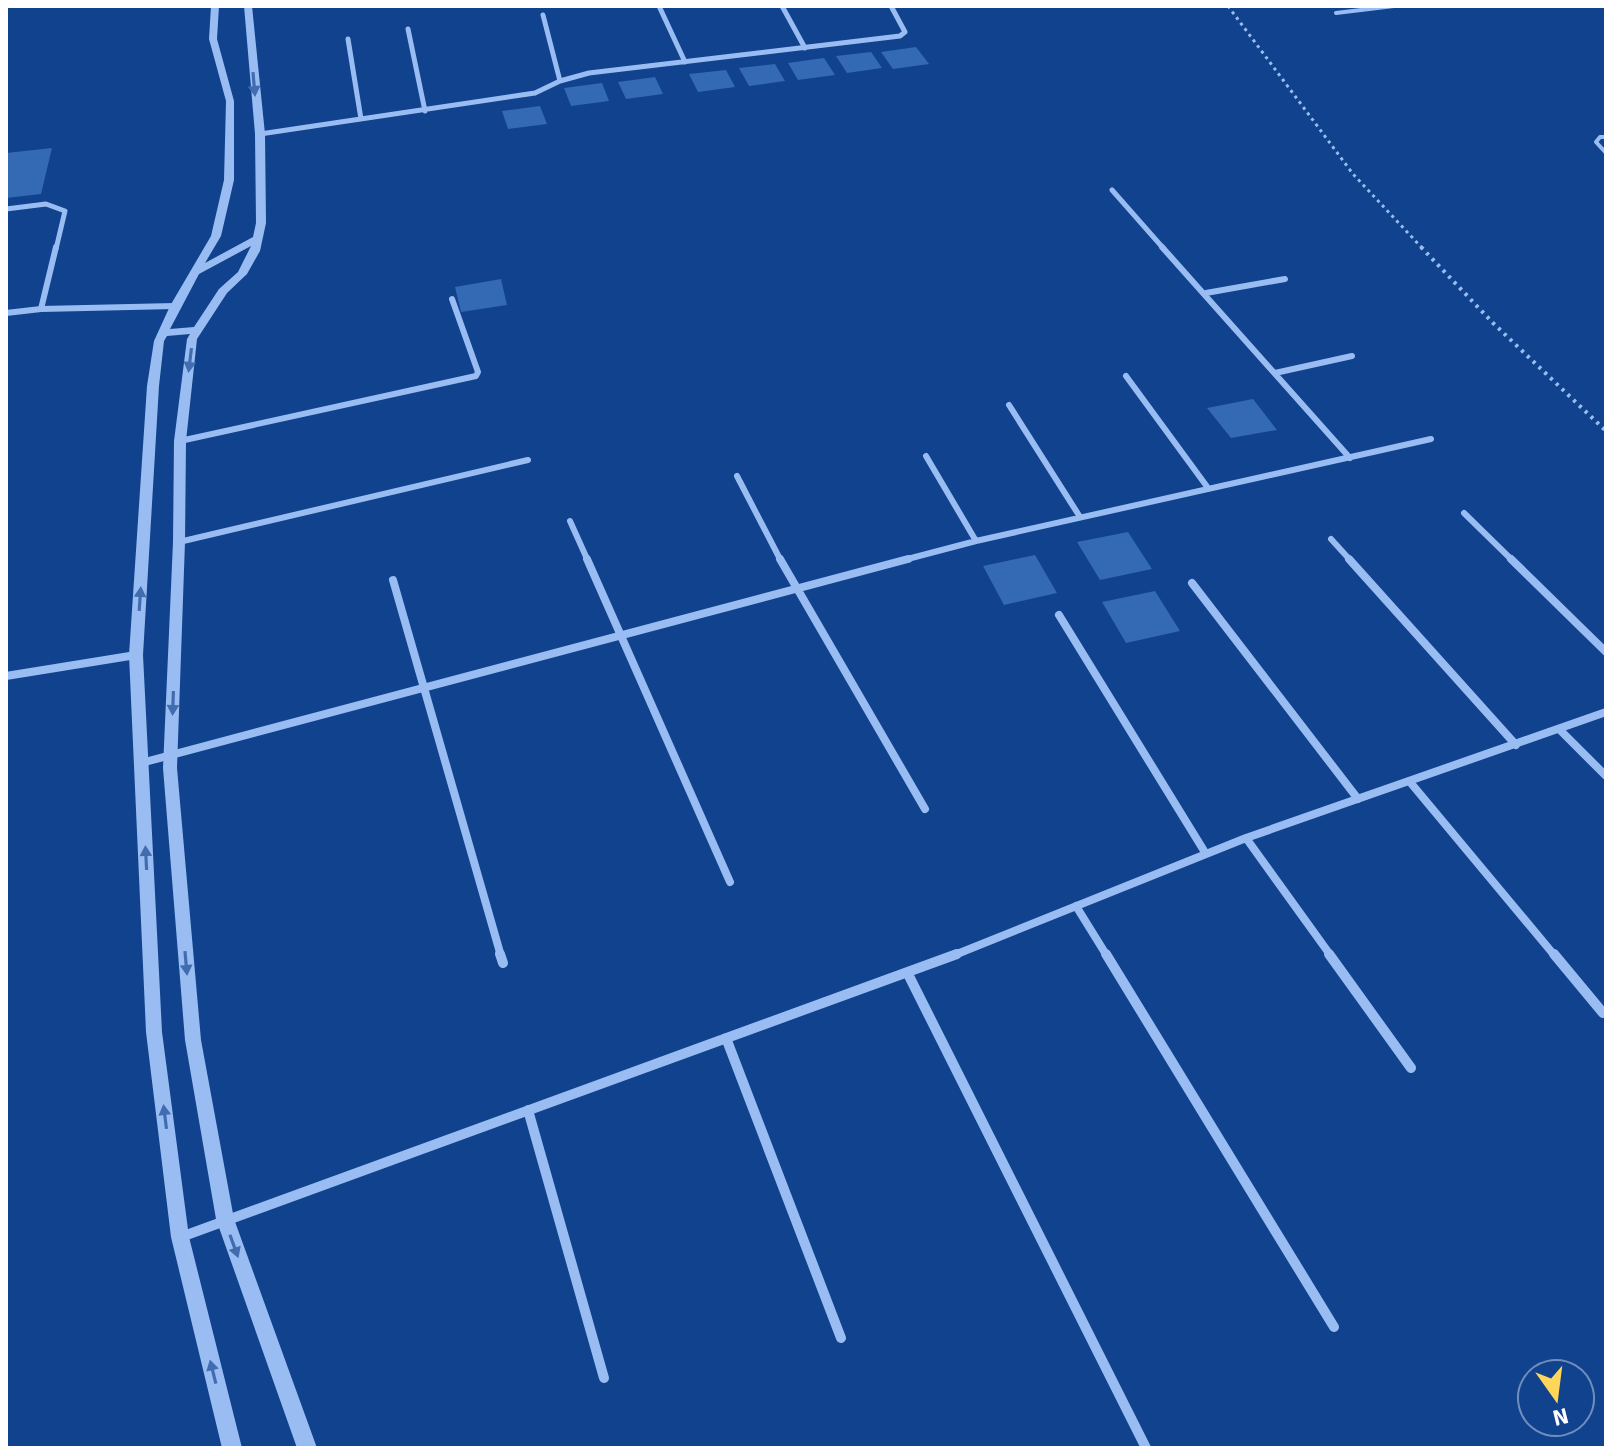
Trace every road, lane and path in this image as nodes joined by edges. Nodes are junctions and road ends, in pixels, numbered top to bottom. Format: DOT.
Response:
graph roads {
  1 [pos="215,6"];
  2 [pos="248,6"];
  3 [pos="659,6"];
  4 [pos="782,6"];
  5 [pos="891,6"];
  6 [pos="1228,6"];
  7 [pos="1394,6"];
  8 [pos="1336,13"];
  9 [pos="543,15"];
  10 [pos="408,29"];
  11 [pos="348,39"];
  12 [pos="805,48"];
  13 [pos="685,62"];
  14 [pos="560,81"];
  15 [pos="425,111"];
  16 [pos="361,119"];
  17 [pos="260,134"];
  18 [pos="1606,137"];
  19 [pos="1606,153"];
  20 [pos="1112,190"];
  21 [pos="6,209"];
  22 [pos="257,239"];
  23 [pos="197,271"];
  24 [pos="1285,279"];
  25 [pos="1206,293"];
  26 [pos="452,299"];
  27 [pos="175,306"];
  28 [pos="41,309"];
  29 [pos="6,313"];
  30 [pos="198,330"];
  31 [pos="162,333"];
  32 [pos="1352,356"];
  33 [pos="1275,373"];
  34 [pos="1126,376"];
  35 [pos="1009,405"];
  36 [pos="1606,431"];
  37 [pos="1431,439"];
  38 [pos="180,441"];
  39 [pos="926,456"];
  40 [pos="1350,458"];
  41 [pos="528,460"];
  42 [pos="737,476"];
  43 [pos="1208,488"];
  44 [pos="1464,513"];
  45 [pos="1080,517"];
  46 [pos="570,521"];
  47 [pos="1331,539"];
  48 [pos="976,541"];
  49 [pos="179,542"];
  50 [pos="393,580"];
  51 [pos="1192,583"];
  52 [pos="795,588"];
  53 [pos="1059,615"];
  54 [pos="620,637"];
  55 [pos="1606,652"];
  56 [pos="136,655"];
  57 [pos="6,676"];
  58 [pos="424,688"];
  59 [pos="1606,712"];
  60 [pos="1560,730"];
  61 [pos="1516,745"];
  62 [pos="170,755"];
  63 [pos="141,763"];
  64 [pos="1606,776"];
  65 [pos="1410,782"];
  66 [pos="1358,799"];
  67 [pos="925,809"];
  68 [pos="1246,838"];
  69 [pos="1206,854"];
  70 [pos="730,882"];
  71 [pos="1076,906"];
  72 [pos="503,963"];
  73 [pos="908,974"];
  74 [pos="1603,1013"];
  75 [pos="726,1038"];
  76 [pos="1411,1068"];
  77 [pos="528,1110"];
  78 [pos="225,1219"];
  79 [pos="180,1237"];
  80 [pos="1334,1327"];
  81 [pos="841,1338"];
  82 [pos="604,1378"];
  83 [pos="232,1448"];
  84 [pos="307,1448"];
  85 [pos="1146,1448"];
  1 -- 23 [label="street"];
  2 -- 17 [label="street, one-way"];
  3 -- 13 [label="street"];
  4 -- 12 [label="street"];
  5 -- 12 [label="street"];
  6 -- 36 [label="path"];
  7 -- 8 [label="lane"];
  9 -- 14 [label="street"];
  10 -- 15 [label="street"];
  11 -- 16 [label="street"];
  12 -- 13 [label="street"];
  13 -- 14 [label="street"];
  14 -- 15 [label="street"];
  15 -- 16 [label="street"];
  16 -- 17 [label="street"];
  17 -- 22 [label="street"];
  18 -- 19 [label="lane"];
  20 -- 25 [label="street"];
  21 -- 28 [label="street"];
  22 -- 23 [label="street"];
  22 -- 30 [label="street"];
  23 -- 27 [label="street"];
  24 -- 25 [label="street"];
  25 -- 33 [label="street"];
  26 -- 38 [label="street"];
  27 -- 28 [label="street"];
  27 -- 31 [label="street"];
  28 -- 29 [label="street"];
  30 -- 31 [label="street"];
  30 -- 38 [label="street, one-way"];
  56 -- 31 [label="street, one-way"];
  32 -- 33 [label="street"];
  33 -- 40 [label="street"];
  34 -- 43 [label="street"];
  35 -- 45 [label="street"];
  37 -- 40 [label="street"];
  38 -- 49 [label="street"];
  39 -- 48 [label="street"];
  40 -- 43 [label="street"];
  41 -- 49 [label="street"];
  42 -- 52 [label="street"];
  43 -- 45 [label="street"];
  44 -- 55 [label="street"];
  45 -- 48 [label="street"];
  46 -- 54 [label="street"];
  47 -- 61 [label="street"];
  48 -- 52 [label="street"];
  49 -- 62 [label="street, one-way"];
  50 -- 58 [label="street"];
  51 -- 66 [label="street"];
  52 -- 54 [label="street"];
  52 -- 67 [label="street"];
  53 -- 69 [label="street"];
  54 -- 58 [label="street"];
  54 -- 70 [label="street"];
  56 -- 57 [label="street"];
  56 -- 63 [label="street"];
  58 -- 62 [label="street"];
  58 -- 72 [label="street"];
  59 -- 60 [label="street"];
  60 -- 61 [label="street"];
  60 -- 64 [label="street"];
  61 -- 65 [label="street"];
  62 -- 63 [label="street"];
  62 -- 78 [label="street, one-way"];
  79 -- 63 [label="street, one-way"];
  65 -- 66 [label="street"];
  65 -- 74 [label="street"];
  66 -- 68 [label="street"];
  68 -- 69 [label="street"];
  68 -- 76 [label="street"];
  69 -- 71 [label="street"];
  71 -- 73 [label="street"];
  71 -- 80 [label="street"];
  73 -- 75 [label="street"];
  73 -- 85 [label="street"];
  75 -- 77 [label="street"];
  75 -- 81 [label="street"];
  77 -- 78 [label="street"];
  77 -- 82 [label="street"];
  78 -- 79 [label="street"];
  78 -- 84 [label="street, one-way"];
  83 -- 79 [label="street, one-way"];
}
